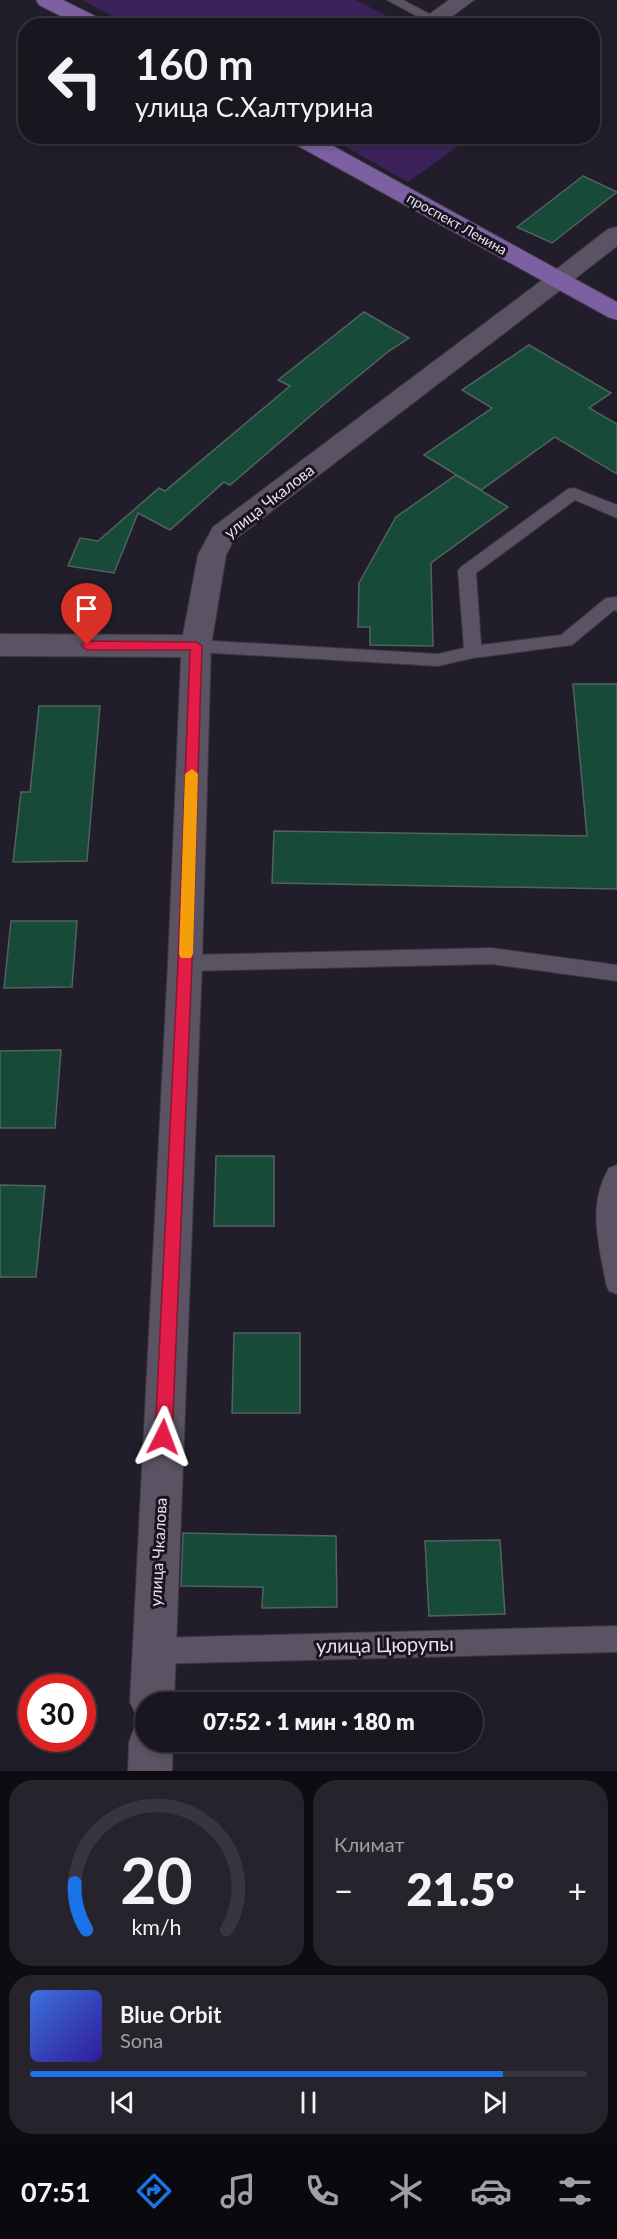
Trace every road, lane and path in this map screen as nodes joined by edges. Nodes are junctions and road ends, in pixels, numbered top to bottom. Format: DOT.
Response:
graph roads {
  1 [pos="47,0"];
  2 [pos="68,0"];
  3 [pos="393,0"];
  4 [pos="463,0"];
  5 [pos="82,18"];
  6 [pos="93,18"];
  7 [pos="422,18"];
  8 [pos="435,18"];
  9 [pos="312,144"];
  10 [pos="617,234"];
  11 [pos="558,280"];
  12 [pos="617,312"];
  13 [pos="617,512"];
  14 [pos="615,602"];
  15 [pos="0,645"];
  16 [pos="196,646"];
  17 [pos="473,652"];
  18 [pos="185,963"];
  19 [pos="617,973"];
  20 [pos="617,1175"];
  21 [pos="617,1284"];
  22 [pos="617,1639"];
  23 [pos="153,1651"];
  24 [pos="152,1692"];
  25 [pos="151,1752"];
  26 [pos="150,1771"];
  1 -- 5 [label="main road"];
  2 -- 6 [label="main road"];
  3 -- 7 [label="lane"];
  4 -- 8 [label="street"];
  9 -- 11 [label="main road, проспект Ленина"];
  10 -- 11 [label="street, улица Чкалова"];
  11 -- 12 [label="main road, проспект Ленина"];
  11 -- 16 [label="street, улица Чкалова"];
  13 -- 17 [label="lane"];
  14 -- 17 [label="lane"];
  15 -- 16 [label="street"];
  16 -- 17 [label="lane"];
  16 -- 18 [label="street, улица Чкалова"];
  18 -- 19 [label="lane"];
  18 -- 23 [label="street, улица Чкалова"];
  20 -- 21 [label="lane"];
  22 -- 23 [label="lane, улица Цюрупы"];
  23 -- 24 [label="street, улица Чкалова"];
  25 -- 26 [label="street"];
}
